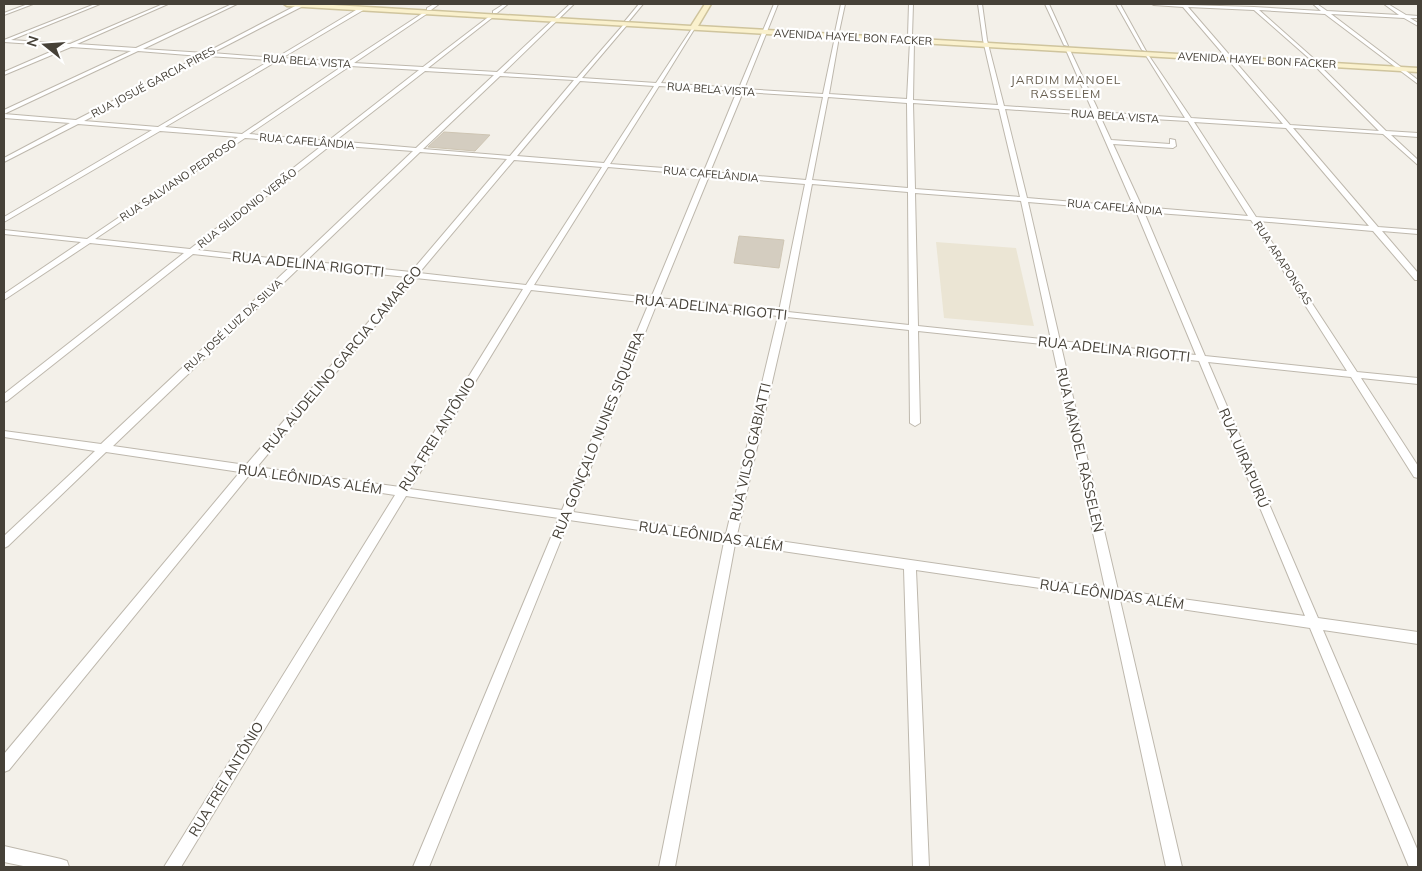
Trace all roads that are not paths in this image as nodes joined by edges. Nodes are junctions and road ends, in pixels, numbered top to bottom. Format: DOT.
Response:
graph roads {
  1 [pos="31,4"];
  2 [pos="98,4"];
  3 [pos="166,4"];
  4 [pos="235,4"];
  5 [pos="287,4"];
  6 [pos="302,4"];
  7 [pos="344,4"];
  8 [pos="437,4"];
  9 [pos="506,4"];
  10 [pos="572,4"];
  11 [pos="641,4"];
  12 [pos="708,4"];
  13 [pos="776,4"];
  14 [pos="843,4"];
  15 [pos="911,4"];
  16 [pos="980,4"];
  17 [pos="1047,4"];
  18 [pos="1118,4"];
  19 [pos="1154,4"];
  20 [pos="1250,4"];
  21 [pos="1315,4"];
  22 [pos="1386,4"];
  23 [pos="1184,5"];
  24 [pos="367,6"];
  25 [pos="1255,8"];
  26 [pos="428,10"];
  27 [pos="1326,12"];
  28 [pos="4,14"];
  29 [pos="493,14"];
  30 [pos="1406,16"];
  31 [pos="1418,17"];
  32 [pos="557,18"];
  33 [pos="626,22"];
  34 [pos="1418,25"];
  35 [pos="694,26"];
  36 [pos="765,30"];
  37 [pos="837,34"];
  38 [pos="911,38"];
  39 [pos="4,41"];
  40 [pos="986,42"];
  41 [pos="71,45"];
  42 [pos="1067,48"];
  43 [pos="137,50"];
  44 [pos="1146,52"];
  45 [pos="206,55"];
  46 [pos="1229,56"];
  47 [pos="278,59"];
  48 [pos="1313,62"];
  49 [pos="349,64"];
  50 [pos="1418,65"];
  51 [pos="1398,66"];
  52 [pos="424,70"];
  53 [pos="1418,70"];
  54 [pos="4,74"];
  55 [pos="498,74"];
  56 [pos="577,80"];
  57 [pos="1418,82"];
  58 [pos="656,85"];
  59 [pos="741,91"];
  60 [pos="824,96"];
  61 [pos="910,102"];
  62 [pos="1003,108"];
  63 [pos="4,112"];
  64 [pos="1096,114"];
  65 [pos="4,116"];
  66 [pos="1191,121"];
  67 [pos="76,122"];
  68 [pos="1287,127"];
  69 [pos="159,129"];
  70 [pos="1385,133"];
  71 [pos="242,136"];
  72 [pos="1418,136"];
  73 [pos="1172,140"];
  74 [pos="1109,142"];
  75 [pos="330,143"];
  76 [pos="418,150"];
  77 [pos="511,158"];
  78 [pos="4,160"];
  79 [pos="1418,163"];
  80 [pos="606,165"];
  81 [pos="706,174"];
  82 [pos="809,182"];
  83 [pos="912,190"];
  84 [pos="1024,200"];
  85 [pos="1139,209"];
  86 [pos="1254,218"];
  87 [pos="4,220"];
  88 [pos="1375,228"];
  89 [pos="4,232"];
  90 [pos="1418,232"];
  91 [pos="88,241"];
  92 [pos="191,252"];
  93 [pos="299,263"];
  94 [pos="412,275"];
  95 [pos="1418,278"];
  96 [pos="529,287"];
  97 [pos="4,298"];
  98 [pos="653,301"];
  99 [pos="783,314"];
  100 [pos="914,328"];
  101 [pos="1056,343"];
  102 [pos="1202,359"];
  103 [pos="1354,375"];
  104 [pos="1418,382"];
  105 [pos="4,399"];
  106 [pos="914,424"];
  107 [pos="4,434"];
  108 [pos="102,449"];
  109 [pos="248,470"];
  110 [pos="1418,474"];
  111 [pos="402,492"];
  112 [pos="564,515"];
  113 [pos="730,539"];
  114 [pos="4,543"];
  115 [pos="910,565"];
  116 [pos="1112,594"];
  117 [pos="1315,623"];
  118 [pos="1418,638"];
  119 [pos="4,765"];
  120 [pos="4,854"];
  121 [pos="61,867"];
  122 [pos="172,867"];
  123 [pos="421,867"];
  124 [pos="667,867"];
  125 [pos="921,867"];
  126 [pos="1174,867"];
  127 [pos="1417,867"];
  1 -- 28 [label="street"];
  2 -- 39 [label="street"];
  3 -- 41 [label="street"];
  4 -- 43 [label="street"];
  5 -- 6 [label="main road, AVENIDA HAYEL BON FACKER"];
  6 -- 24 [label="main road, AVENIDA HAYEL BON FACKER"];
  6 -- 45 [label="street, RUA JOSUÉ GARCIA PIRES"];
  7 -- 24 [label="main road, AVENIDA HAYEL BON FACKER"];
  8 -- 26 [label="street, RUA SALVIANO PEDROSO"];
  9 -- 29 [label="street, RUA SILIDONIO VERÃO"];
  10 -- 32 [label="street, RUA JOSÉ LUIZ DA SILVA"];
  11 -- 33 [label="street, RUA AUDELINO GARCIA CAMARGO"];
  12 -- 35 [label="main road, RUA FREI ANTÔNIO"];
  13 -- 36 [label="street, RUA GONÇALO NUNES SIQUEIRA"];
  14 -- 37 [label="street, RUA VILSO GABIATTI"];
  15 -- 38 [label="street"];
  16 -- 40 [label="street, RUA MANOEL RASSELEN"];
  17 -- 42 [label="street, RUA UIRAPURÚ"];
  18 -- 44 [label="street, RUA ARAPONGAS"];
  19 -- 23 [label="street"];
  20 -- 25 [label="street"];
  21 -- 27 [label="street"];
  22 -- 30 [label="street"];
  23 -- 25 [label="street"];
  23 -- 46 [label="street"];
  24 -- 26 [label="main road, AVENIDA HAYEL BON FACKER"];
  24 -- 47 [label="street"];
  25 -- 27 [label="street"];
  25 -- 48 [label="street"];
  26 -- 29 [label="main road, AVENIDA HAYEL BON FACKER"];
  26 -- 49 [label="street, RUA SALVIANO PEDROSO"];
  27 -- 30 [label="street"];
  27 -- 51 [label="street"];
  29 -- 32 [label="main road, AVENIDA HAYEL BON FACKER"];
  29 -- 52 [label="street, RUA SILIDONIO VERÃO"];
  30 -- 31 [label="street"];
  30 -- 34 [label="street"];
  32 -- 33 [label="main road, AVENIDA HAYEL BON FACKER"];
  32 -- 55 [label="street, RUA JOSÉ LUIZ DA SILVA"];
  33 -- 35 [label="main road, AVENIDA HAYEL BON FACKER"];
  33 -- 56 [label="street, RUA AUDELINO GARCIA CAMARGO"];
  35 -- 36 [label="main road, AVENIDA HAYEL BON FACKER"];
  35 -- 58 [label="street, RUA FREI ANTÔNIO"];
  36 -- 37 [label="main road, AVENIDA HAYEL BON FACKER"];
  36 -- 59 [label="street, RUA GONÇALO NUNES SIQUEIRA"];
  37 -- 38 [label="main road, AVENIDA HAYEL BON FACKER"];
  37 -- 60 [label="street, RUA VILSO GABIATTI"];
  38 -- 40 [label="main road, AVENIDA HAYEL BON FACKER"];
  38 -- 61 [label="street"];
  39 -- 41 [label="street, RUA BELA VISTA"];
  40 -- 42 [label="main road, AVENIDA HAYEL BON FACKER"];
  40 -- 62 [label="street, RUA MANOEL RASSELEN"];
  41 -- 43 [label="street, RUA BELA VISTA"];
  41 -- 54 [label="street"];
  42 -- 44 [label="main road, AVENIDA HAYEL BON FACKER"];
  42 -- 64 [label="street, RUA UIRAPURÚ"];
  43 -- 45 [label="street, RUA BELA VISTA"];
  43 -- 63 [label="street"];
  44 -- 46 [label="main road, AVENIDA HAYEL BON FACKER"];
  44 -- 66 [label="street, RUA ARAPONGAS"];
  45 -- 47 [label="street, RUA BELA VISTA"];
  45 -- 67 [label="street, RUA JOSUÉ GARCIA PIRES"];
  46 -- 48 [label="main road, AVENIDA HAYEL BON FACKER"];
  46 -- 68 [label="street"];
  47 -- 49 [label="street, RUA BELA VISTA"];
  47 -- 69 [label="street"];
  48 -- 51 [label="main road, AVENIDA HAYEL BON FACKER"];
  48 -- 70 [label="street"];
  49 -- 52 [label="street, RUA BELA VISTA"];
  49 -- 71 [label="street, RUA SALVIANO PEDROSO"];
  50 -- 51 [label="main road, AVENIDA HAYEL BON FACKER"];
  51 -- 53 [label="main road, AVENIDA HAYEL BON FACKER"];
  51 -- 57 [label="street"];
  52 -- 55 [label="street, RUA BELA VISTA"];
  52 -- 75 [label="street, RUA SILIDONIO VERÃO"];
  55 -- 56 [label="street, RUA BELA VISTA"];
  55 -- 76 [label="street, RUA JOSÉ LUIZ DA SILVA"];
  56 -- 58 [label="street, RUA BELA VISTA"];
  56 -- 77 [label="street, RUA AUDELINO GARCIA CAMARGO"];
  58 -- 59 [label="street, RUA BELA VISTA"];
  58 -- 80 [label="street, RUA FREI ANTÔNIO"];
  59 -- 60 [label="street, RUA BELA VISTA"];
  59 -- 81 [label="street, RUA GONÇALO NUNES SIQUEIRA"];
  60 -- 61 [label="street, RUA BELA VISTA"];
  60 -- 82 [label="street, RUA VILSO GABIATTI"];
  61 -- 62 [label="street, RUA BELA VISTA"];
  61 -- 83 [label="street"];
  62 -- 64 [label="street, RUA BELA VISTA"];
  62 -- 84 [label="street, RUA MANOEL RASSELEN"];
  64 -- 66 [label="street, RUA BELA VISTA"];
  64 -- 74 [label="street, RUA UIRAPURÚ"];
  65 -- 67 [label="street, RUA CAFELÂNDIA"];
  66 -- 68 [label="street, RUA BELA VISTA"];
  66 -- 86 [label="street, RUA ARAPONGAS"];
  67 -- 69 [label="street, RUA CAFELÂNDIA"];
  67 -- 78 [label="street, RUA JOSUÉ GARCIA PIRES"];
  68 -- 70 [label="street, RUA BELA VISTA"];
  68 -- 88 [label="street"];
  69 -- 71 [label="street, RUA CAFELÂNDIA"];
  69 -- 87 [label="street"];
  70 -- 72 [label="street, RUA BELA VISTA"];
  70 -- 79 [label="street"];
  71 -- 75 [label="street, RUA CAFELÂNDIA"];
  71 -- 91 [label="street, RUA SALVIANO PEDROSO"];
  73 -- 74 [label="street"];
  74 -- 85 [label="street, RUA UIRAPURÚ"];
  75 -- 76 [label="street, RUA CAFELÂNDIA"];
  75 -- 92 [label="street, RUA SILIDONIO VERÃO"];
  76 -- 77 [label="street, RUA CAFELÂNDIA"];
  76 -- 93 [label="street, RUA JOSÉ LUIZ DA SILVA"];
  77 -- 80 [label="street, RUA CAFELÂNDIA"];
  77 -- 94 [label="street, RUA AUDELINO GARCIA CAMARGO"];
  80 -- 81 [label="street, RUA CAFELÂNDIA"];
  80 -- 96 [label="street, RUA FREI ANTÔNIO"];
  81 -- 82 [label="street, RUA CAFELÂNDIA"];
  81 -- 98 [label="street, RUA GONÇALO NUNES SIQUEIRA"];
  82 -- 83 [label="street, RUA CAFELÂNDIA"];
  82 -- 99 [label="street, RUA VILSO GABIATTI"];
  83 -- 84 [label="street, RUA CAFELÂNDIA"];
  83 -- 100 [label="street"];
  84 -- 85 [label="street, RUA CAFELÂNDIA"];
  84 -- 101 [label="street, RUA MANOEL RASSELEN"];
  85 -- 86 [label="street, RUA CAFELÂNDIA"];
  85 -- 102 [label="street, RUA UIRAPURÚ"];
  86 -- 88 [label="street, RUA CAFELÂNDIA"];
  86 -- 103 [label="street, RUA ARAPONGAS"];
  88 -- 90 [label="street, RUA CAFELÂNDIA"];
  88 -- 95 [label="street"];
  89 -- 91 [label="street, RUA ADELINA RIGOTTI"];
  91 -- 92 [label="street, RUA ADELINA RIGOTTI"];
  91 -- 97 [label="street, RUA SALVIANO PEDROSO"];
  92 -- 93 [label="street, RUA ADELINA RIGOTTI"];
  92 -- 105 [label="street, RUA SILIDONIO VERÃO"];
  93 -- 94 [label="street, RUA ADELINA RIGOTTI"];
  93 -- 108 [label="street, RUA JOSÉ LUIZ DA SILVA"];
  94 -- 96 [label="street, RUA ADELINA RIGOTTI"];
  94 -- 109 [label="street, RUA AUDELINO GARCIA CAMARGO"];
  96 -- 98 [label="street, RUA ADELINA RIGOTTI"];
  96 -- 111 [label="street, RUA FREI ANTÔNIO"];
  98 -- 99 [label="street, RUA ADELINA RIGOTTI"];
  98 -- 112 [label="street, RUA GONÇALO NUNES SIQUEIRA"];
  99 -- 100 [label="street, RUA ADELINA RIGOTTI"];
  99 -- 113 [label="street, RUA VILSO GABIATTI"];
  100 -- 101 [label="street, RUA ADELINA RIGOTTI"];
  100 -- 106 [label="street"];
  101 -- 102 [label="street, RUA ADELINA RIGOTTI"];
  101 -- 116 [label="street, RUA MANOEL RASSELEN"];
  102 -- 103 [label="street, RUA ADELINA RIGOTTI"];
  102 -- 117 [label="street, RUA UIRAPURÚ"];
  103 -- 104 [label="street, RUA ADELINA RIGOTTI"];
  103 -- 110 [label="street, RUA ARAPONGAS"];
  107 -- 108 [label="street, RUA LEÔNIDAS ALÉM"];
  108 -- 109 [label="street, RUA LEÔNIDAS ALÉM"];
  108 -- 114 [label="street, RUA JOSÉ LUIZ DA SILVA"];
  109 -- 111 [label="street, RUA LEÔNIDAS ALÉM"];
  109 -- 119 [label="street, RUA AUDELINO GARCIA CAMARGO"];
  111 -- 112 [label="street, RUA LEÔNIDAS ALÉM"];
  111 -- 122 [label="street, RUA FREI ANTÔNIO"];
  112 -- 113 [label="street, RUA LEÔNIDAS ALÉM"];
  112 -- 123 [label="street, RUA GONÇALO NUNES SIQUEIRA"];
  113 -- 115 [label="street, RUA LEÔNIDAS ALÉM"];
  113 -- 124 [label="street, RUA VILSO GABIATTI"];
  115 -- 116 [label="street, RUA LEÔNIDAS ALÉM"];
  115 -- 125 [label="street"];
  116 -- 117 [label="street, RUA LEÔNIDAS ALÉM"];
  116 -- 126 [label="street, RUA MANOEL RASSELEN"];
  117 -- 118 [label="street, RUA LEÔNIDAS ALÉM"];
  117 -- 127 [label="street, RUA UIRAPURÚ"];
  120 -- 121 [label="street"];
}
